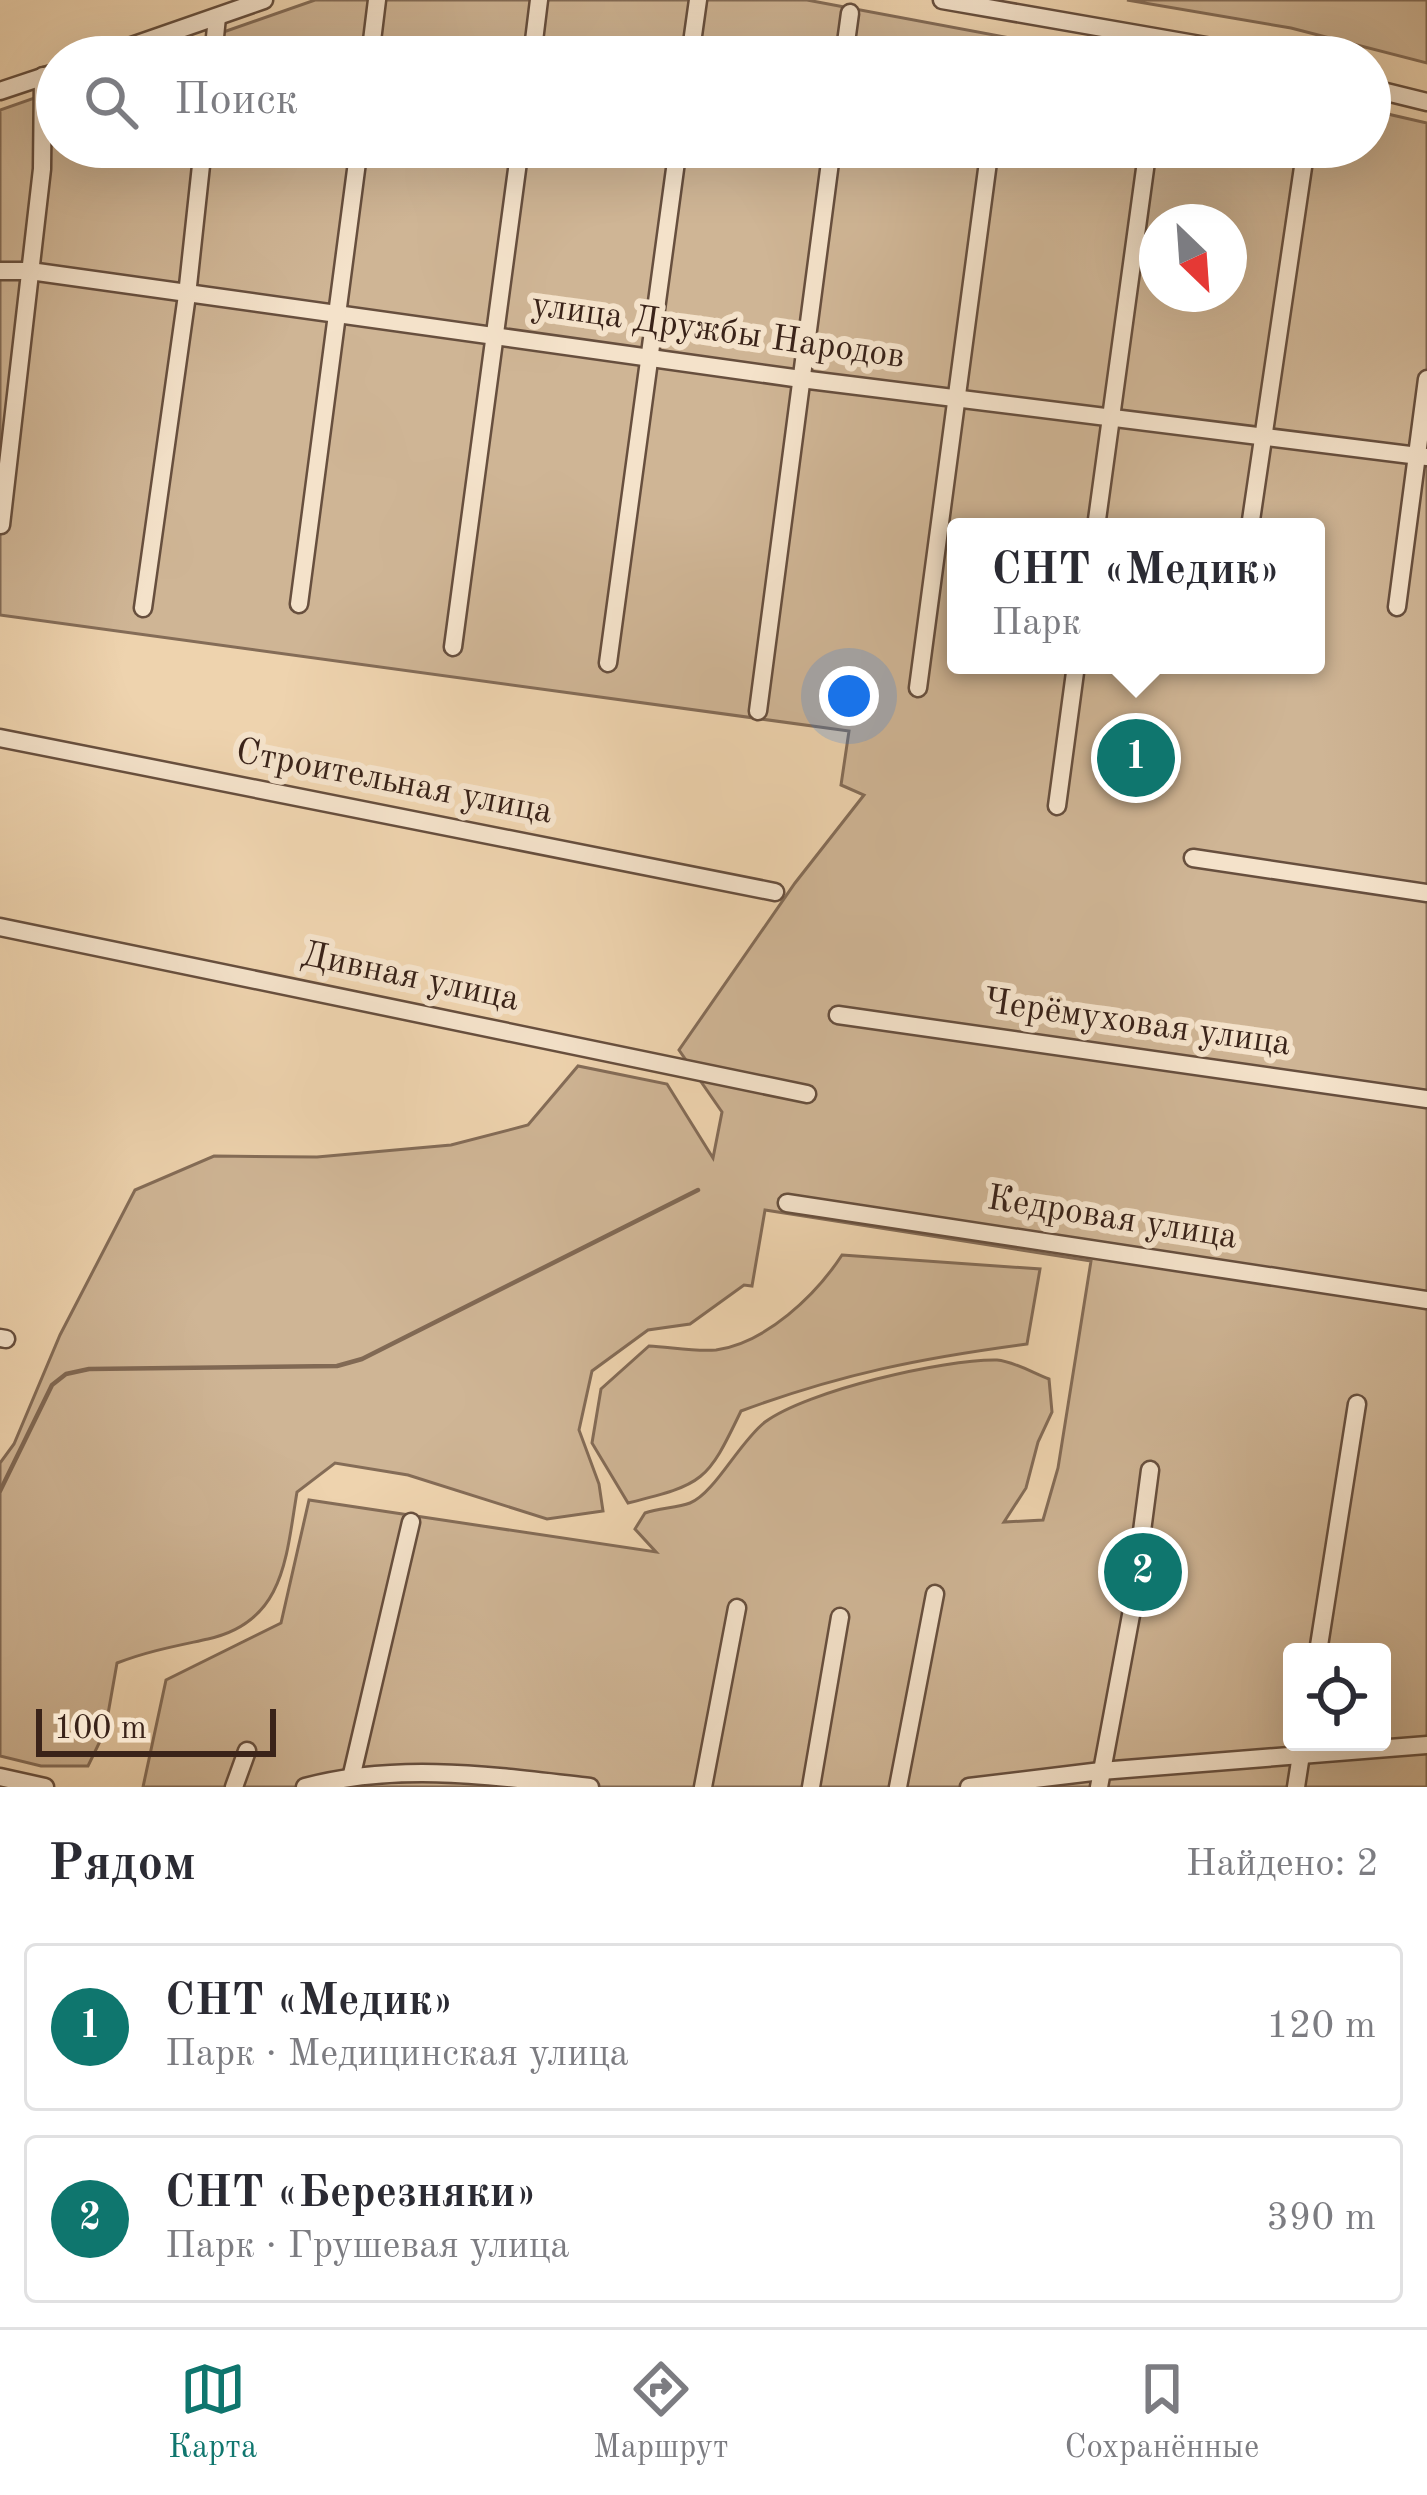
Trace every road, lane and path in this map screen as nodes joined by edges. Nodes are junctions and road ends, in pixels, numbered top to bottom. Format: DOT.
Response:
graph roads {
  1 [pos="263,0"];
  2 [pos="377,0"];
  3 [pos="539,0"];
  4 [pos="698,0"];
  5 [pos="942,0"];
  6 [pos="850,14"];
  7 [pos="217,17"];
  8 [pos="161,36"];
  9 [pos="215,36"];
  10 [pos="373,36"];
  11 [pos="535,36"];
  12 [pos="693,36"];
  13 [pos="847,36"];
  14 [pos="1149,36"];
  15 [pos="36,79"];
  16 [pos="0,91"];
  17 [pos="1391,93"];
  18 [pos="1427,102"];
  19 [pos="42,168"];
  20 [pos="201,168"];
  21 [pos="356,168"];
  22 [pos="517,168"];
  23 [pos="675,168"];
  24 [pos="829,168"];
  25 [pos="986,168"];
  26 [pos="1145,168"];
  27 [pos="1303,168"];
  28 [pos="0,271"];
  29 [pos="30,271"];
  30 [pos="187,295"];
  31 [pos="339,315"];
  32 [pos="495,336"];
  33 [pos="650,355"];
  34 [pos="801,379"];
  35 [pos="1427,379"];
  36 [pos="956,397"];
  37 [pos="1111,417"];
  38 [pos="1263,434"];
  39 [pos="1422,457"];
  40 [pos="1097,518"];
  41 [pos="1251,518"];
  42 [pos="1,525"];
  43 [pos="299,604"];
  44 [pos="1397,607"];
  45 [pos="143,608"];
  46 [pos="452,647"];
  47 [pos="608,663"];
  48 [pos="1075,674"];
  49 [pos="917,688"];
  50 [pos="758,711"];
  51 [pos="0,738"];
  52 [pos="1057,806"];
  53 [pos="1193,858"];
  54 [pos="775,892"];
  55 [pos="1427,893"];
  56 [pos="0,927"];
  57 [pos="838,1015"];
  58 [pos="807,1094"];
  59 [pos="1427,1099"];
  60 [pos="787,1203"];
  61 [pos="1427,1300"];
  62 [pos="1357,1405"];
  63 [pos="1150,1470"];
  64 [pos="411,1522"];
  65 [pos="935,1594"];
  66 [pos="737,1608"];
  67 [pos="840,1617"];
  68 [pos="1319,1643"];
  69 [pos="1427,1745"];
  70 [pos="1391,1746"];
  71 [pos="247,1751"];
  72 [pos="1289,1751"];
  73 [pos="1302,1751"];
  74 [pos="352,1774"];
  75 [pos="0,1777"];
  76 [pos="1100,1779"];
  77 [pos="44,1787"];
  78 [pos="234,1787"];
  79 [pos="304,1787"];
  80 [pos="590,1787"];
  81 [pos="703,1787"];
  82 [pos="811,1787"];
  83 [pos="898,1787"];
  84 [pos="969,1787"];
  85 [pos="1296,1787"];
  1 -- 7 [label="street"];
  2 -- 10 [label="street"];
  3 -- 11 [label="street"];
  4 -- 12 [label="street"];
  5 -- 14 [label="street"];
  6 -- 13 [label="street"];
  7 -- 8 [label="street"];
  7 -- 9 [label="street"];
  15 -- 16 [label="street"];
  17 -- 18 [label="street"];
  19 -- 29 [label="street"];
  20 -- 30 [label="street"];
  21 -- 31 [label="street"];
  22 -- 32 [label="street"];
  23 -- 33 [label="street"];
  24 -- 34 [label="street"];
  25 -- 36 [label="street"];
  26 -- 37 [label="street"];
  27 -- 38 [label="street"];
  28 -- 29 [label="street, улица Дружбы Народов"];
  29 -- 30 [label="street, улица Дружбы Народов"];
  29 -- 42 [label="street"];
  30 -- 31 [label="street, улица Дружбы Народов"];
  30 -- 45 [label="street"];
  31 -- 32 [label="street, улица Дружбы Народов"];
  31 -- 43 [label="street"];
  32 -- 33 [label="street, улица Дружбы Народов"];
  32 -- 46 [label="street"];
  33 -- 34 [label="street, улица Дружбы Народов"];
  33 -- 47 [label="street"];
  34 -- 36 [label="street, улица Дружбы Народов"];
  34 -- 50 [label="street"];
  35 -- 39 [label="street"];
  36 -- 37 [label="street, улица Дружбы Народов"];
  36 -- 49 [label="street"];
  37 -- 38 [label="street, улица Дружбы Народов"];
  37 -- 40 [label="street"];
  38 -- 39 [label="street, улица Дружбы Народов"];
  38 -- 41 [label="street"];
  39 -- 44 [label="street"];
  48 -- 52 [label="street"];
  51 -- 54 [label="street, Строительная улица"];
  53 -- 55 [label="street"];
  56 -- 58 [label="street, Дивная улица"];
  57 -- 59 [label="street, Черёмуховая улица"];
  60 -- 61 [label="street, Кедровая улица"];
  62 -- 68 [label="street"];
  63 -- 76 [label="street"];
  64 -- 74 [label="street"];
  65 -- 83 [label="street"];
  66 -- 81 [label="street"];
  67 -- 82 [label="street"];
  69 -- 70 [label="street"];
  71 -- 78 [label="street"];
  72 -- 76 [label="street"];
  73 -- 85 [label="street"];
  74 -- 79 [label="street"];
  74 -- 80 [label="street"];
  75 -- 77 [label="street"];
  76 -- 84 [label="street"];
}
